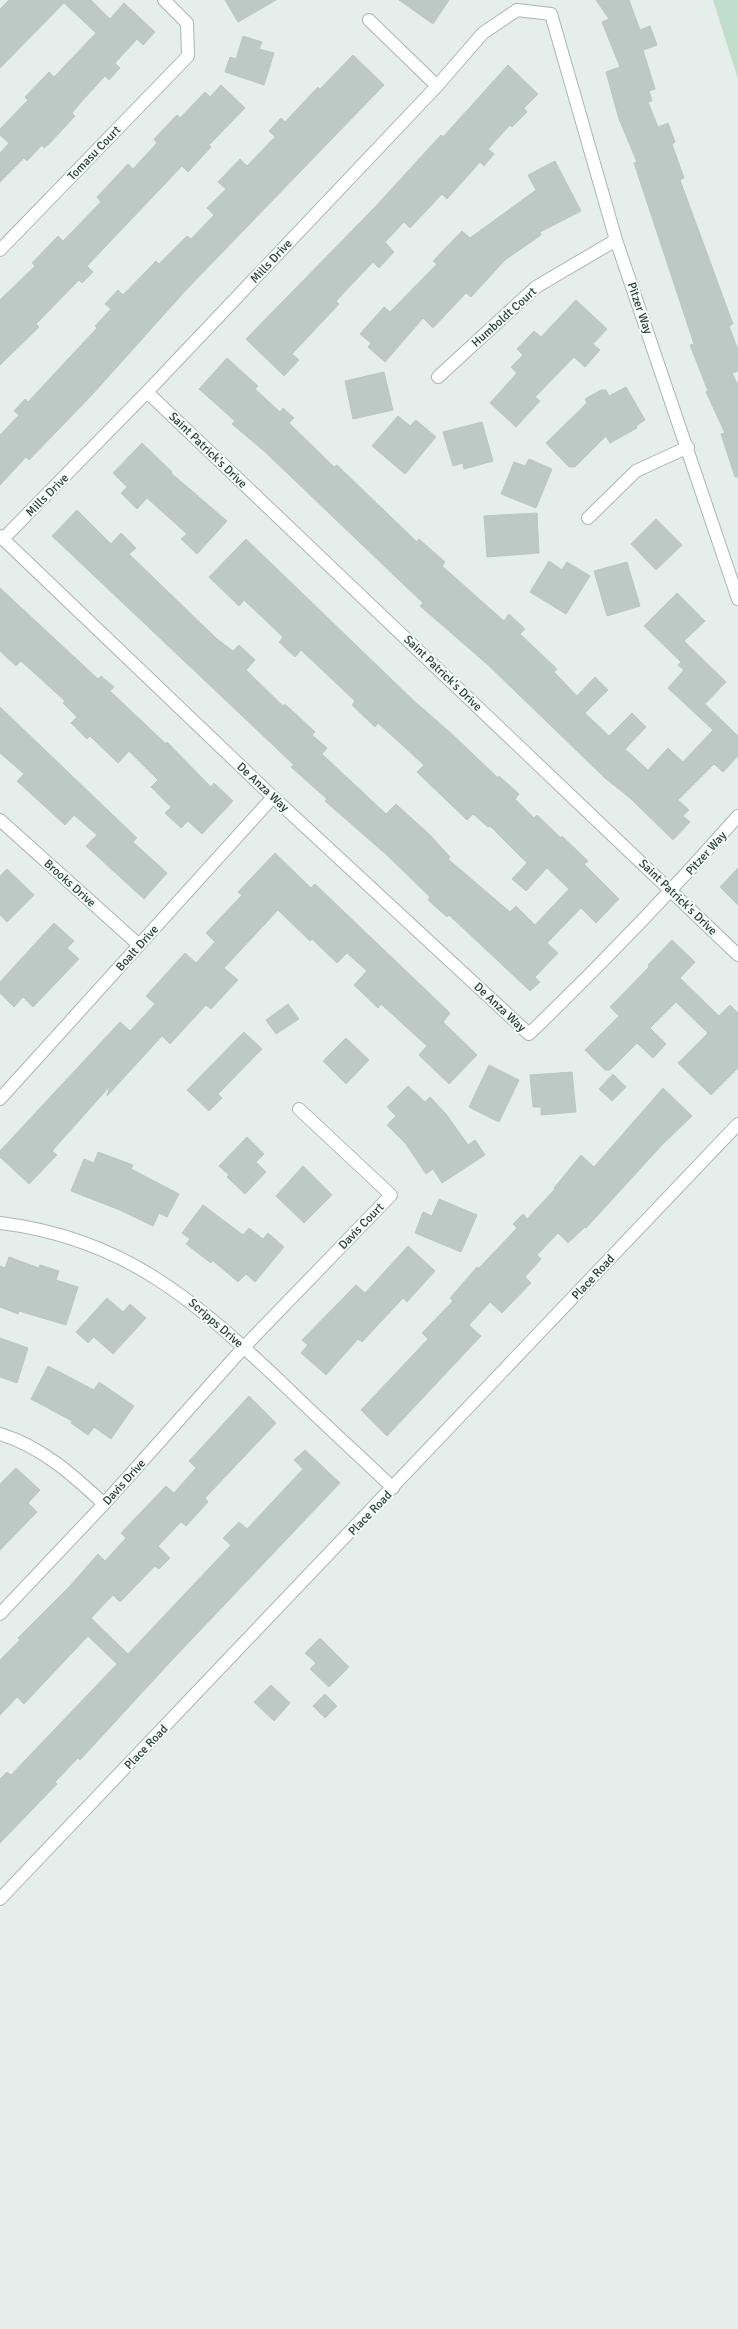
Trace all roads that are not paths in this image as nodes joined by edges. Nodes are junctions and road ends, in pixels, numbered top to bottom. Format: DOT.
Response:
graph roads {
  1 [pos="164,0"];
  2 [pos="550,14"];
  3 [pos="369,20"];
  4 [pos="437,86"];
  5 [pos="616,240"];
  6 [pos="0,250"];
  7 [pos="438,377"];
  8 [pos="147,392"];
  9 [pos="688,448"];
  10 [pos="588,518"];
  11 [pos="1,538"];
  12 [pos="738,599"];
  13 [pos="273,797"];
  14 [pos="738,816"];
  15 [pos="0,820"];
  16 [pos="672,891"];
  17 [pos="139,945"];
  18 [pos="738,955"];
  19 [pos="529,1034"];
  20 [pos="0,1099"];
  21 [pos="298,1109"];
  22 [pos="738,1124"];
  23 [pos="0,1223"];
  24 [pos="244,1347"];
  25 [pos="0,1434"];
  26 [pos="393,1488"];
  27 [pos="104,1504"];
  28 [pos="0,1614"];
  29 [pos="0,1899"];
  1 -- 6 [label="street, Tomasu Court"];
  2 -- 4 [label="street, Mills Drive"];
  2 -- 5 [label="street, Pitzer Way"];
  3 -- 4 [label="street"];
  4 -- 8 [label="street, Mills Drive"];
  5 -- 7 [label="street, Humboldt Court"];
  5 -- 9 [label="street, Pitzer Way"];
  8 -- 11 [label="street, Mills Drive"];
  8 -- 16 [label="street, Saint Patrick's Drive"];
  9 -- 10 [label="street"];
  9 -- 12 [label="street, Pitzer Way"];
  11 -- 13 [label="street, De Anza Way"];
  13 -- 17 [label="street, Boalt Drive"];
  13 -- 19 [label="street, De Anza Way"];
  14 -- 16 [label="street, Pitzer Way"];
  15 -- 17 [label="street, Brooks Drive"];
  16 -- 18 [label="street, Saint Patrick's Drive"];
  16 -- 19 [label="street, Pitzer Way"];
  17 -- 20 [label="street, Boalt Drive"];
  21 -- 24 [label="street, Davis Court"];
  22 -- 26 [label="street, Place Road"];
  23 -- 24 [label="street, Scripps Drive"];
  24 -- 26 [label="street, Scripps Drive"];
  24 -- 27 [label="street, Davis Drive"];
  25 -- 27 [label="street"];
  26 -- 29 [label="street, Place Road"];
  27 -- 28 [label="street, Davis Drive"];
}
